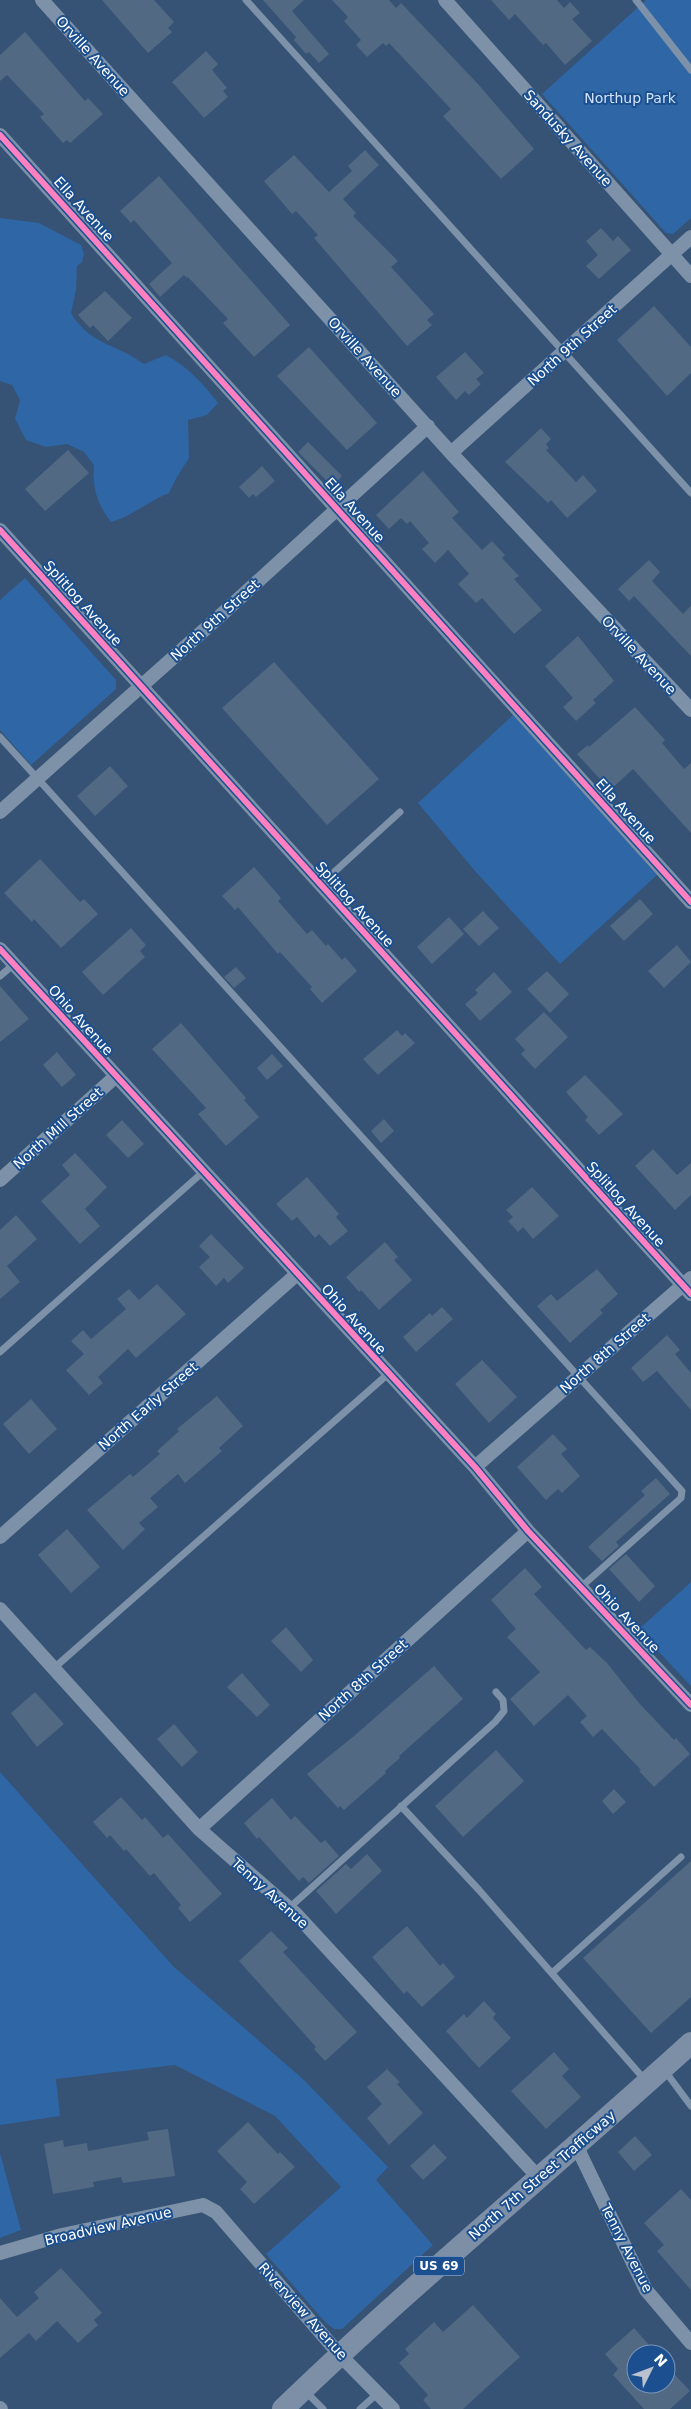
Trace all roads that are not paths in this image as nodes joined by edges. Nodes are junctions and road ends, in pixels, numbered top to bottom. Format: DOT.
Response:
graph roads {
  1 [pos="246,0"];
  2 [pos="445,0"];
  3 [pos="636,0"];
  4 [pos="47,2"];
  5 [pos="691,70"];
  6 [pos="0,135"];
  7 [pos="691,237"];
  8 [pos="672,254"];
  9 [pos="691,276"];
  10 [pos="565,353"];
  11 [pos="428,426"];
  12 [pos="451,453"];
  13 [pos="691,492"];
  14 [pos="337,508"];
  15 [pos="0,530"];
  16 [pos="140,686"];
  17 [pos="691,710"];
  18 [pos="0,737"];
  19 [pos="38,779"];
  20 [pos="0,812"];
  21 [pos="400,812"];
  22 [pos="320,885"];
  23 [pos="691,902"];
  24 [pos="0,949"];
  25 [pos="14,964"];
  26 [pos="0,976"];
  27 [pos="116,1076"];
  28 [pos="203,1172"];
  29 [pos="0,1180"];
  30 [pos="297,1274"];
  31 [pos="688,1286"];
  32 [pos="0,1352"];
  33 [pos="388,1374"];
  34 [pos="578,1376"];
  35 [pos="475,1467"];
  36 [pos="528,1531"];
  37 [pos="0,1537"];
  38 [pos="581,1587"];
  39 [pos="0,1608"];
  40 [pos="54,1668"];
  41 [pos="496,1692"];
  42 [pos="691,1704"];
  43 [pos="401,1806"];
  44 [pos="199,1829"];
  45 [pos="681,1857"];
  46 [pos="289,1908"];
  47 [pos="552,1972"];
  48 [pos="691,2043"];
  49 [pos="655,2076"];
  50 [pos="691,2106"];
  51 [pos="576,2145"];
  52 [pos="539,2178"];
  53 [pos="216,2212"];
  54 [pos="0,2253"];
  55 [pos="691,2343"];
  56 [pos="340,2355"];
  57 [pos="304,2390"];
  58 [pos="378,2392"];
  59 [pos="283,2409"];
  60 [pos="323,2409"];
  61 [pos="360,2409"];
  62 [pos="393,2409"];
  1 -- 10 [label="lane"];
  2 -- 8 [label="street, Sandusky Avenue"];
  3 -- 5 [label="lane"];
  4 -- 11 [label="street, Orville Avenue"];
  6 -- 14 [label="street, Ella Avenue"];
  7 -- 8 [label="street, North 9th Street"];
  8 -- 9 [label="street, Sandusky Avenue"];
  8 -- 10 [label="street, North 9th Street"];
  10 -- 12 [label="street, North 9th Street"];
  10 -- 13 [label="lane"];
  11 -- 12 [label="street, Orville Avenue"];
  11 -- 14 [label="street, North 9th Street"];
  12 -- 17 [label="street, Orville Avenue"];
  14 -- 16 [label="street, North 9th Street"];
  14 -- 23 [label="street, Ella Avenue"];
  15 -- 16 [label="street, Splitlog Avenue"];
  16 -- 19 [label="street, North 9th Street"];
  16 -- 22 [label="street, Splitlog Avenue"];
  18 -- 19 [label="lane"];
  19 -- 20 [label="street, North 9th Street"];
  19 -- 34 [label="lane"];
  21 -- 22 [label="lane"];
  22 -- 31 [label="street, Splitlog Avenue"];
  24 -- 25 [label="street, Ohio Avenue"];
  25 -- 26 [label="lane"];
  25 -- 27 [label="street, Ohio Avenue"];
  27 -- 28 [label="street, Ohio Avenue"];
  27 -- 29 [label="street, North Mill Street"];
  28 -- 30 [label="street, Ohio Avenue"];
  28 -- 32 [label="lane"];
  30 -- 33 [label="street, Ohio Avenue"];
  30 -- 37 [label="street, North Early Street"];
  31 -- 34 [label="street, North 8th Street"];
  33 -- 35 [label="street, Ohio Avenue"];
  33 -- 40 [label="lane"];
  34 -- 35 [label="street, North 8th Street"];
  34 -- 38 [label="lane"];
  35 -- 36 [label="street, Ohio Avenue"];
  36 -- 38 [label="street, Ohio Avenue"];
  36 -- 44 [label="street, North 8th Street"];
  38 -- 42 [label="street, Ohio Avenue"];
  39 -- 40 [label="street, Tenny Avenue"];
  40 -- 44 [label="street, Tenny Avenue"];
  41 -- 43 [label="lane"];
  43 -- 46 [label="lane"];
  43 -- 47 [label="lane"];
  44 -- 46 [label="street, Tenny Avenue"];
  45 -- 47 [label="lane"];
  46 -- 52 [label="street, Tenny Avenue"];
  47 -- 49 [label="lane"];
  48 -- 49 [label="main road, North 7th Street Trafficway / US 69"];
  49 -- 50 [label="lane"];
  49 -- 51 [label="main road, North 7th Street Trafficway / US 69"];
  51 -- 52 [label="main road, North 7th Street Trafficway / US 69"];
  51 -- 55 [label="street, Tenny Avenue"];
  52 -- 56 [label="main road, North 7th Street Trafficway / US 69"];
  53 -- 54 [label="street, Broadview Avenue"];
  53 -- 56 [label="street, Riverview Avenue"];
  56 -- 57 [label="main road, North 7th Street Trafficway / US 69"];
  56 -- 58 [label="street, Riverview Avenue"];
  57 -- 59 [label="main road, North 7th Street Trafficway / US 69"];
  57 -- 60 [label="lane"];
  58 -- 61 [label="lane"];
  58 -- 62 [label="street, Riverview Avenue"];
}
